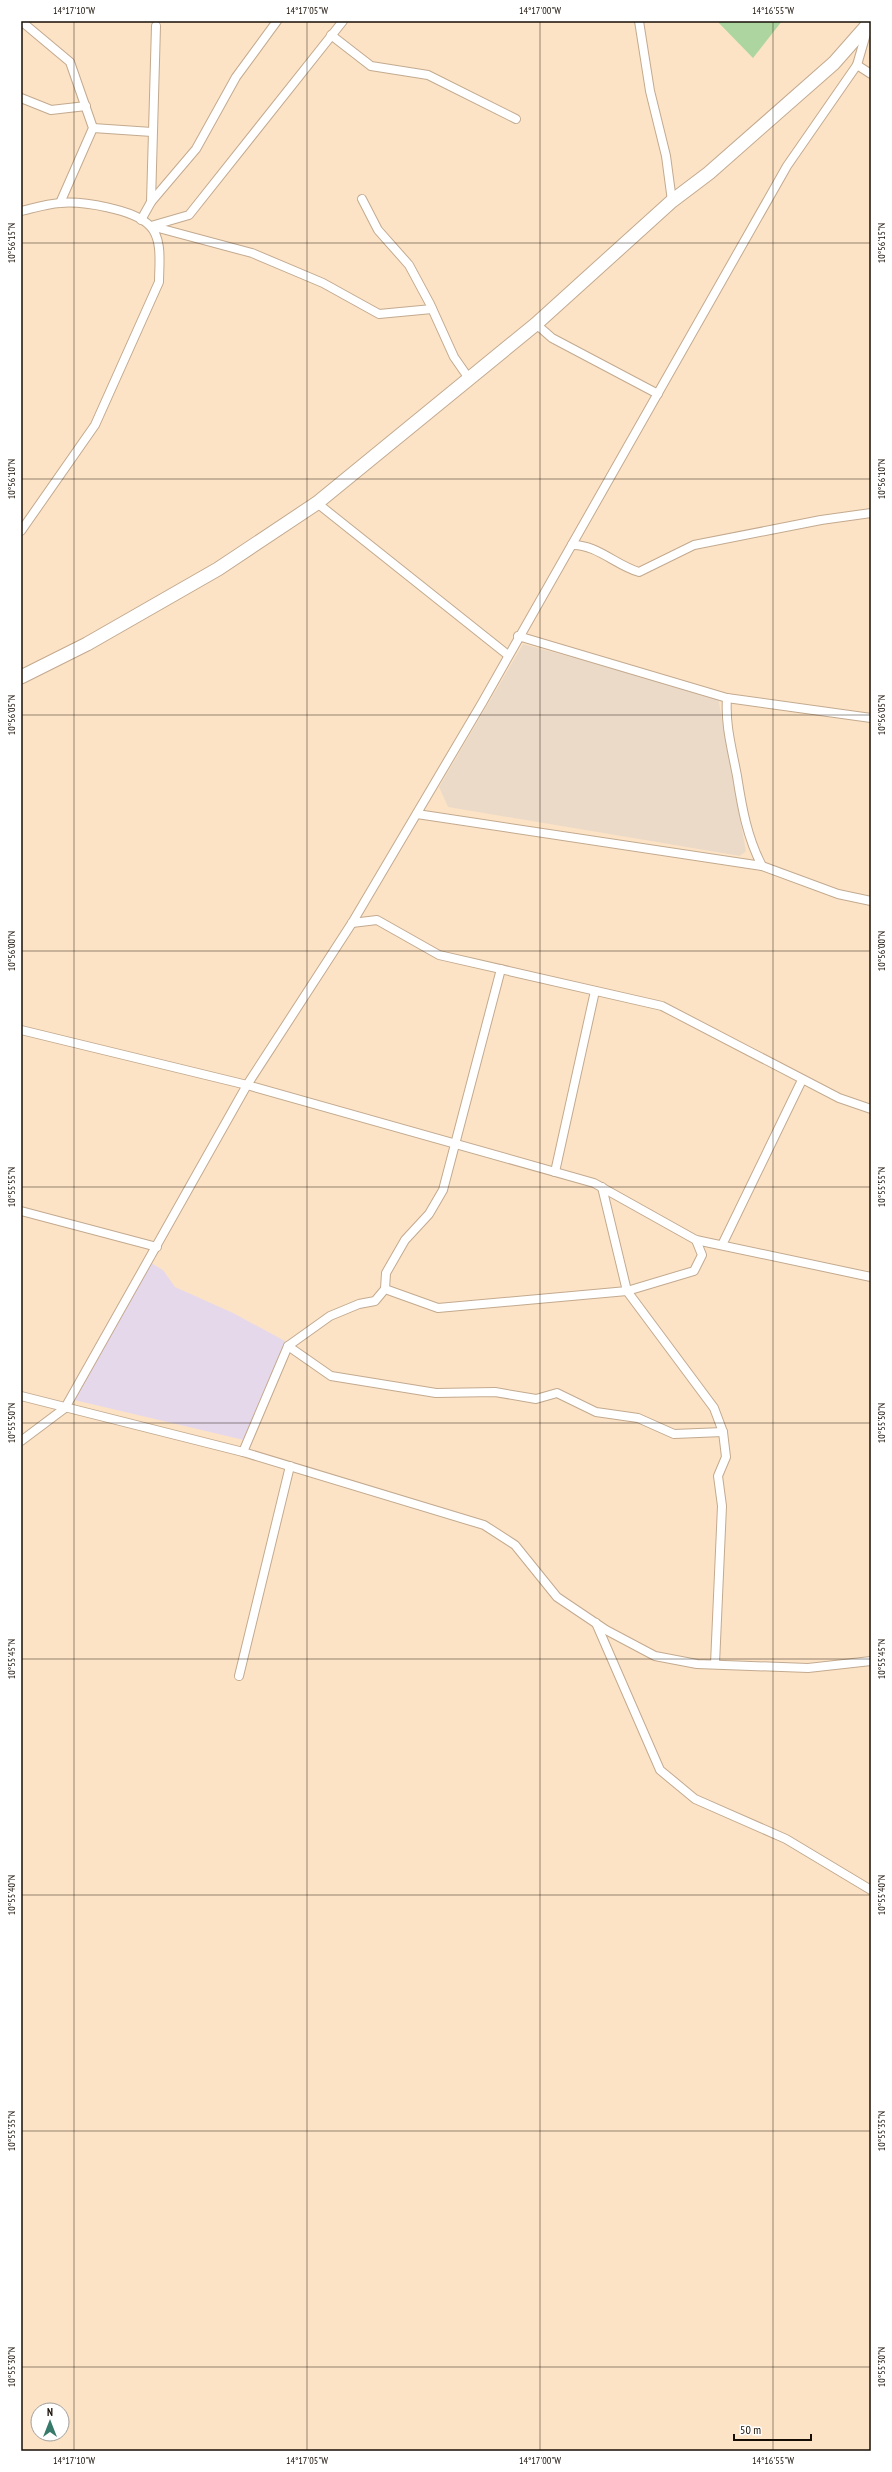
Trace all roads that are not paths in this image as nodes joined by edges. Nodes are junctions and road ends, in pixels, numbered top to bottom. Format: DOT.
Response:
graph roads {
  1 [pos="21,21"];
  2 [pos="277,21"];
  3 [pos="343,21"];
  4 [pos="639,21"];
  5 [pos="870,23"];
  6 [pos="156,26"];
  7 [pos="331,34"];
  8 [pos="857,65"];
  9 [pos="871,74"];
  10 [pos="21,98"];
  11 [pos="86,106"];
  12 [pos="516,120"];
  13 [pos="93,128"];
  14 [pos="152,132"];
  15 [pos="362,199"];
  16 [pos="672,201"];
  17 [pos="151,202"];
  18 [pos="60,203"];
  19 [pos="21,211"];
  20 [pos="141,220"];
  21 [pos="150,226"];
  22 [pos="432,309"];
  23 [pos="536,324"];
  24 [pos="470,380"];
  25 [pos="658,394"];
  26 [pos="317,503"];
  27 [pos="871,513"];
  28 [pos="21,531"];
  29 [pos="572,545"];
  30 [pos="518,636"];
  31 [pos="508,655"];
  32 [pos="21,677"];
  33 [pos="728,698"];
  34 [pos="871,718"];
  35 [pos="417,814"];
  36 [pos="762,866"];
  37 [pos="871,901"];
  38 [pos="352,923"];
  39 [pos="500,969"];
  40 [pos="595,991"];
  41 [pos="21,1030"];
  42 [pos="802,1080"];
  43 [pos="246,1085"];
  44 [pos="871,1109"];
  45 [pos="457,1146"];
  46 [pos="555,1172"];
  47 [pos="602,1187"];
  48 [pos="21,1211"];
  49 [pos="696,1240"];
  50 [pos="722,1245"];
  51 [pos="157,1247"];
  52 [pos="871,1277"];
  53 [pos="385,1289"];
  54 [pos="627,1291"];
  55 [pos="288,1346"];
  56 [pos="21,1396"];
  57 [pos="65,1408"];
  58 [pos="723,1432"];
  59 [pos="21,1441"];
  60 [pos="243,1452"];
  61 [pos="290,1466"];
  62 [pos="595,1623"];
  63 [pos="871,1661"];
  64 [pos="715,1664"];
  65 [pos="239,1676"];
  66 [pos="871,1890"];
  1 -- 11 [label="street"];
  2 -- 17 [label="street"];
  3 -- 7 [label="street"];
  4 -- 16 [label="street"];
  5 -- 8 [label="street"];
  5 -- 16 [label="highway"];
  6 -- 14 [label="street"];
  7 -- 12 [label="street"];
  7 -- 21 [label="street"];
  8 -- 9 [label="street"];
  8 -- 25 [label="street"];
  10 -- 11 [label="street"];
  11 -- 13 [label="street"];
  13 -- 14 [label="street"];
  13 -- 18 [label="street"];
  14 -- 17 [label="street"];
  15 -- 22 [label="street"];
  16 -- 23 [label="highway"];
  17 -- 20 [label="street"];
  18 -- 19 [label="street"];
  18 -- 20 [label="street"];
  20 -- 21 [label="street"];
  21 -- 22 [label="street"];
  21 -- 28 [label="street"];
  22 -- 24 [label="street"];
  23 -- 24 [label="highway"];
  23 -- 25 [label="street"];
  24 -- 26 [label="highway"];
  25 -- 29 [label="street"];
  26 -- 31 [label="street"];
  26 -- 32 [label="highway"];
  27 -- 29 [label="street"];
  29 -- 30 [label="street"];
  30 -- 31 [label="street"];
  30 -- 33 [label="street"];
  31 -- 35 [label="street"];
  33 -- 34 [label="street"];
  33 -- 36 [label="street"];
  35 -- 36 [label="street"];
  35 -- 38 [label="street"];
  36 -- 37 [label="street"];
  38 -- 39 [label="street"];
  38 -- 43 [label="street"];
  39 -- 40 [label="street"];
  39 -- 45 [label="street"];
  40 -- 42 [label="street"];
  40 -- 46 [label="street"];
  41 -- 43 [label="street"];
  42 -- 44 [label="street"];
  42 -- 50 [label="street"];
  43 -- 45 [label="street"];
  43 -- 51 [label="street"];
  45 -- 46 [label="street"];
  45 -- 53 [label="street"];
  46 -- 47 [label="street"];
  47 -- 49 [label="street"];
  47 -- 54 [label="street"];
  48 -- 51 [label="street"];
  49 -- 50 [label="street"];
  49 -- 54 [label="street"];
  50 -- 52 [label="street"];
  51 -- 57 [label="street"];
  53 -- 54 [label="street"];
  53 -- 55 [label="street"];
  54 -- 58 [label="street"];
  55 -- 58 [label="street"];
  55 -- 60 [label="street"];
  56 -- 57 [label="street"];
  57 -- 59 [label="street"];
  57 -- 60 [label="street"];
  58 -- 64 [label="street"];
  60 -- 61 [label="street"];
  61 -- 62 [label="street"];
  61 -- 65 [label="street"];
  62 -- 64 [label="street"];
  62 -- 66 [label="street"];
  63 -- 64 [label="street"];
}
